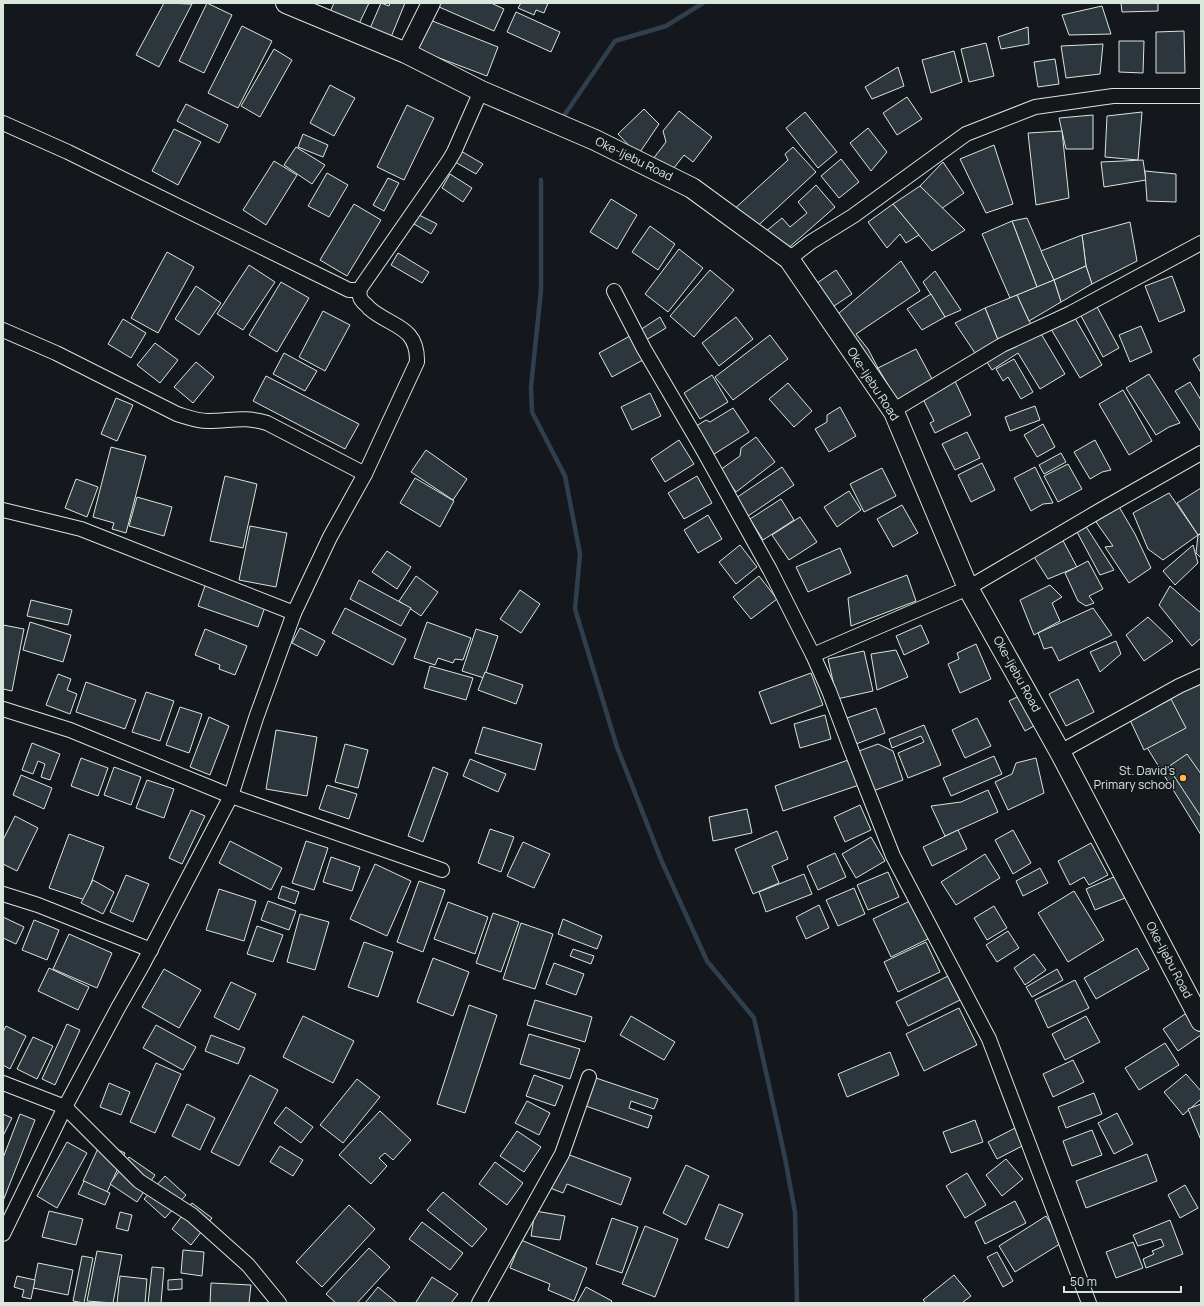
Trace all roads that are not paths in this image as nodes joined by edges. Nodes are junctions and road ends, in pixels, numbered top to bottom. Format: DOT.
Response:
graph roads {
  1 [pos="286,3"];
  2 [pos="431,3"];
  3 [pos="406,53"];
  4 [pos="481,91"];
  5 [pos="1201,96"];
  6 [pos="3,123"];
  7 [pos="1201,244"];
  8 [pos="789,258"];
  9 [pos="359,290"];
  10 [pos="614,291"];
  11 [pos="3,330"];
  12 [pos="894,412"];
  13 [pos="1201,454"];
  14 [pos="365,474"];
  15 [pos="3,510"];
  16 [pos="968,588"];
  17 [pos="294,613"];
  18 [pos="813,655"];
  19 [pos="1201,676"];
  20 [pos="3,709"];
  21 [pos="1060,752"];
  22 [pos="230,796"];
  23 [pos="442,870"];
  24 [pos="3,894"];
  25 [pos="151,950"];
  26 [pos="1201,1021"];
  27 [pos="589,1077"];
  28 [pos="3,1083"];
  29 [pos="65,1107"];
  30 [pos="3,1234"];
  31 [pos="279,1303"];
  32 [pos="479,1303"];
  33 [pos="1090,1303"];
  1 -- 3 [label="main road, Oke-Ijebu Road"];
  2 -- 3 [label="street"];
  3 -- 4 [label="main road, Oke-Ijebu Road"];
  4 -- 8 [label="main road, Oke-Ijebu Road"];
  4 -- 9 [label="street"];
  5 -- 8 [label="street"];
  6 -- 9 [label="street"];
  7 -- 12 [label="street"];
  8 -- 12 [label="main road, Oke-Ijebu Road"];
  9 -- 14 [label="street"];
  10 -- 18 [label="street"];
  11 -- 14 [label="street"];
  12 -- 16 [label="main road, Oke-Ijebu Road"];
  13 -- 16 [label="street"];
  14 -- 17 [label="street"];
  15 -- 17 [label="street"];
  16 -- 18 [label="street"];
  16 -- 21 [label="main road, Oke-Ijebu Road"];
  17 -- 22 [label="street"];
  18 -- 33 [label="street"];
  19 -- 21 [label="street"];
  20 -- 22 [label="street"];
  21 -- 26 [label="main road, Oke-Ijebu Road"];
  22 -- 23 [label="street"];
  22 -- 25 [label="street"];
  24 -- 25 [label="street"];
  25 -- 29 [label="street"];
  27 -- 32 [label="street"];
  28 -- 29 [label="street"];
  29 -- 30 [label="street"];
  29 -- 31 [label="street"];
}
